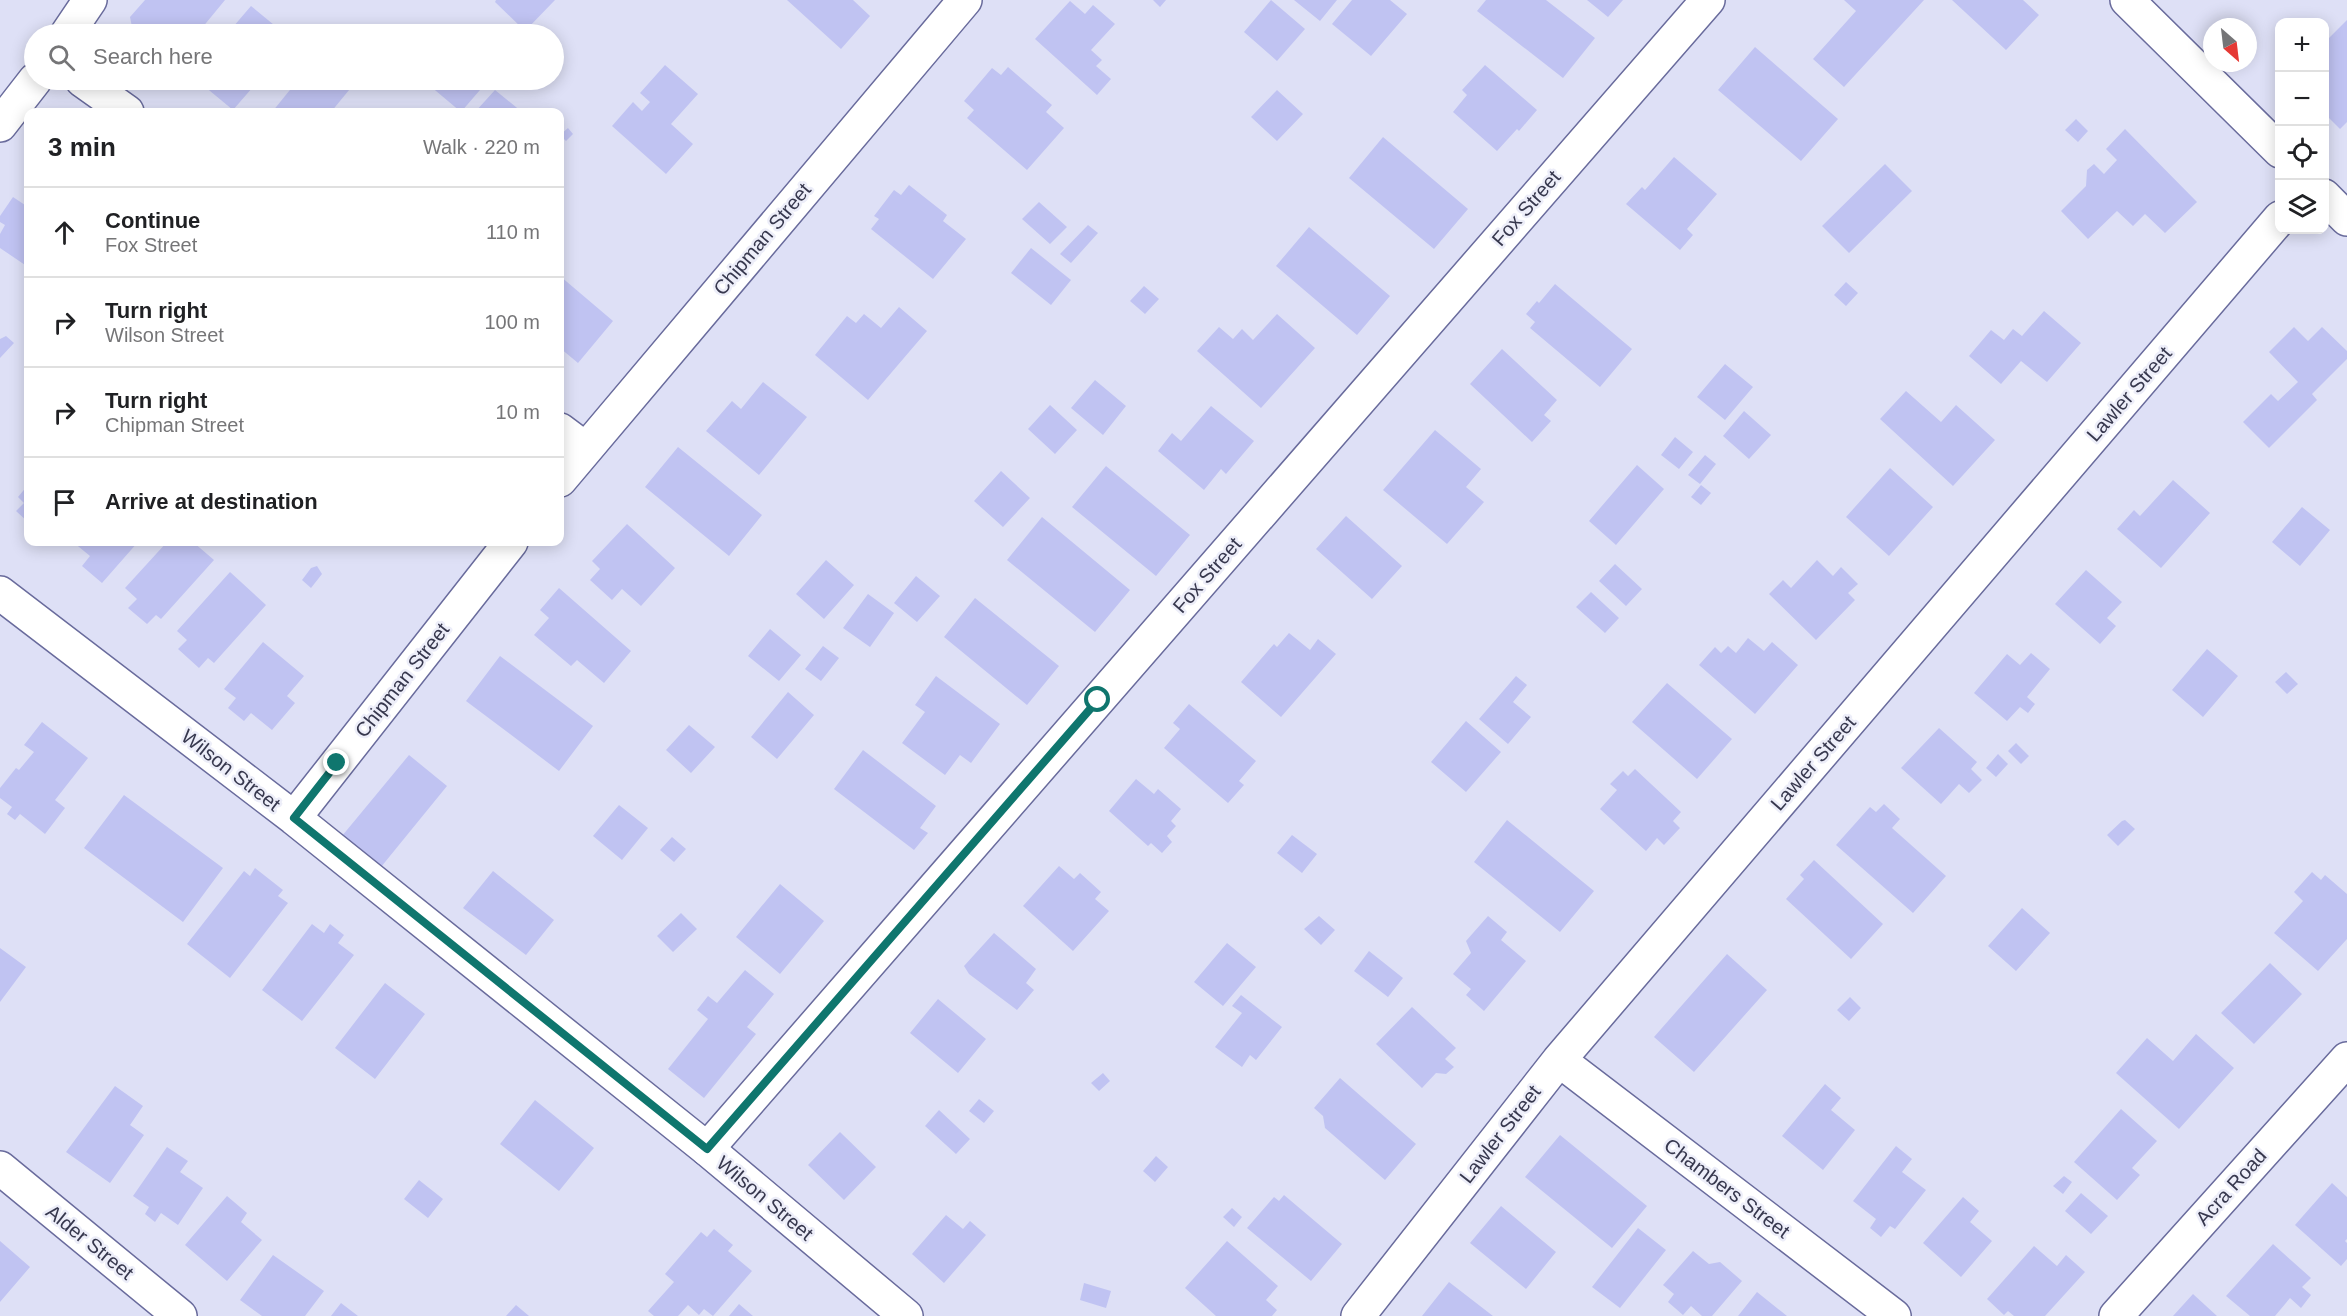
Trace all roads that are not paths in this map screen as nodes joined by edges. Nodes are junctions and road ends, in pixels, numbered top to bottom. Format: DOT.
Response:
graph roads {
  1 [pos="90,0"];
  2 [pos="965,0"];
  3 [pos="1708,0"];
  4 [pos="2127,0"];
  5 [pos="74,24"];
  6 [pos="27,90"];
  7 [pos="96,90"];
  8 [pos="121,108"];
  9 [pos="0,125"];
  10 [pos="2275,147"];
  11 [pos="2275,224"];
  12 [pos="572,439"];
  13 [pos="564,466"];
  14 [pos="508,546"];
  15 [pos="0,593"];
  16 [pos="294,818"];
  17 [pos="2347,1059"];
  18 [pos="1559,1060"];
  19 [pos="707,1149"];
  20 [pos="0,1168"];
  21 [pos="180,1316"];
  22 [pos="906,1316"];
  23 [pos="1358,1316"];
  24 [pos="1894,1316"];
  25 [pos="2116,1316"];
  1 -- 5 [label="street"];
  2 -- 12 [label="street, Chipman Street"];
  3 -- 19 [label="street, Fox Street"];
  4 -- 10 [label="street"];
  6 -- 9 [label="street"];
  7 -- 8 [label="street"];
  11 -- 18 [label="street, Lawler Street"];
  12 -- 13 [label="street, Chipman Street"];
  14 -- 16 [label="street, Chipman Street"];
  15 -- 16 [label="street, Wilson Street"];
  16 -- 19 [label="street, Wilson Street"];
  17 -- 25 [label="street, Acra Road"];
  18 -- 23 [label="street, Lawler Street"];
  18 -- 24 [label="street, Chambers Street"];
  19 -- 22 [label="street, Wilson Street"];
  20 -- 21 [label="street, Alder Street"];
}
